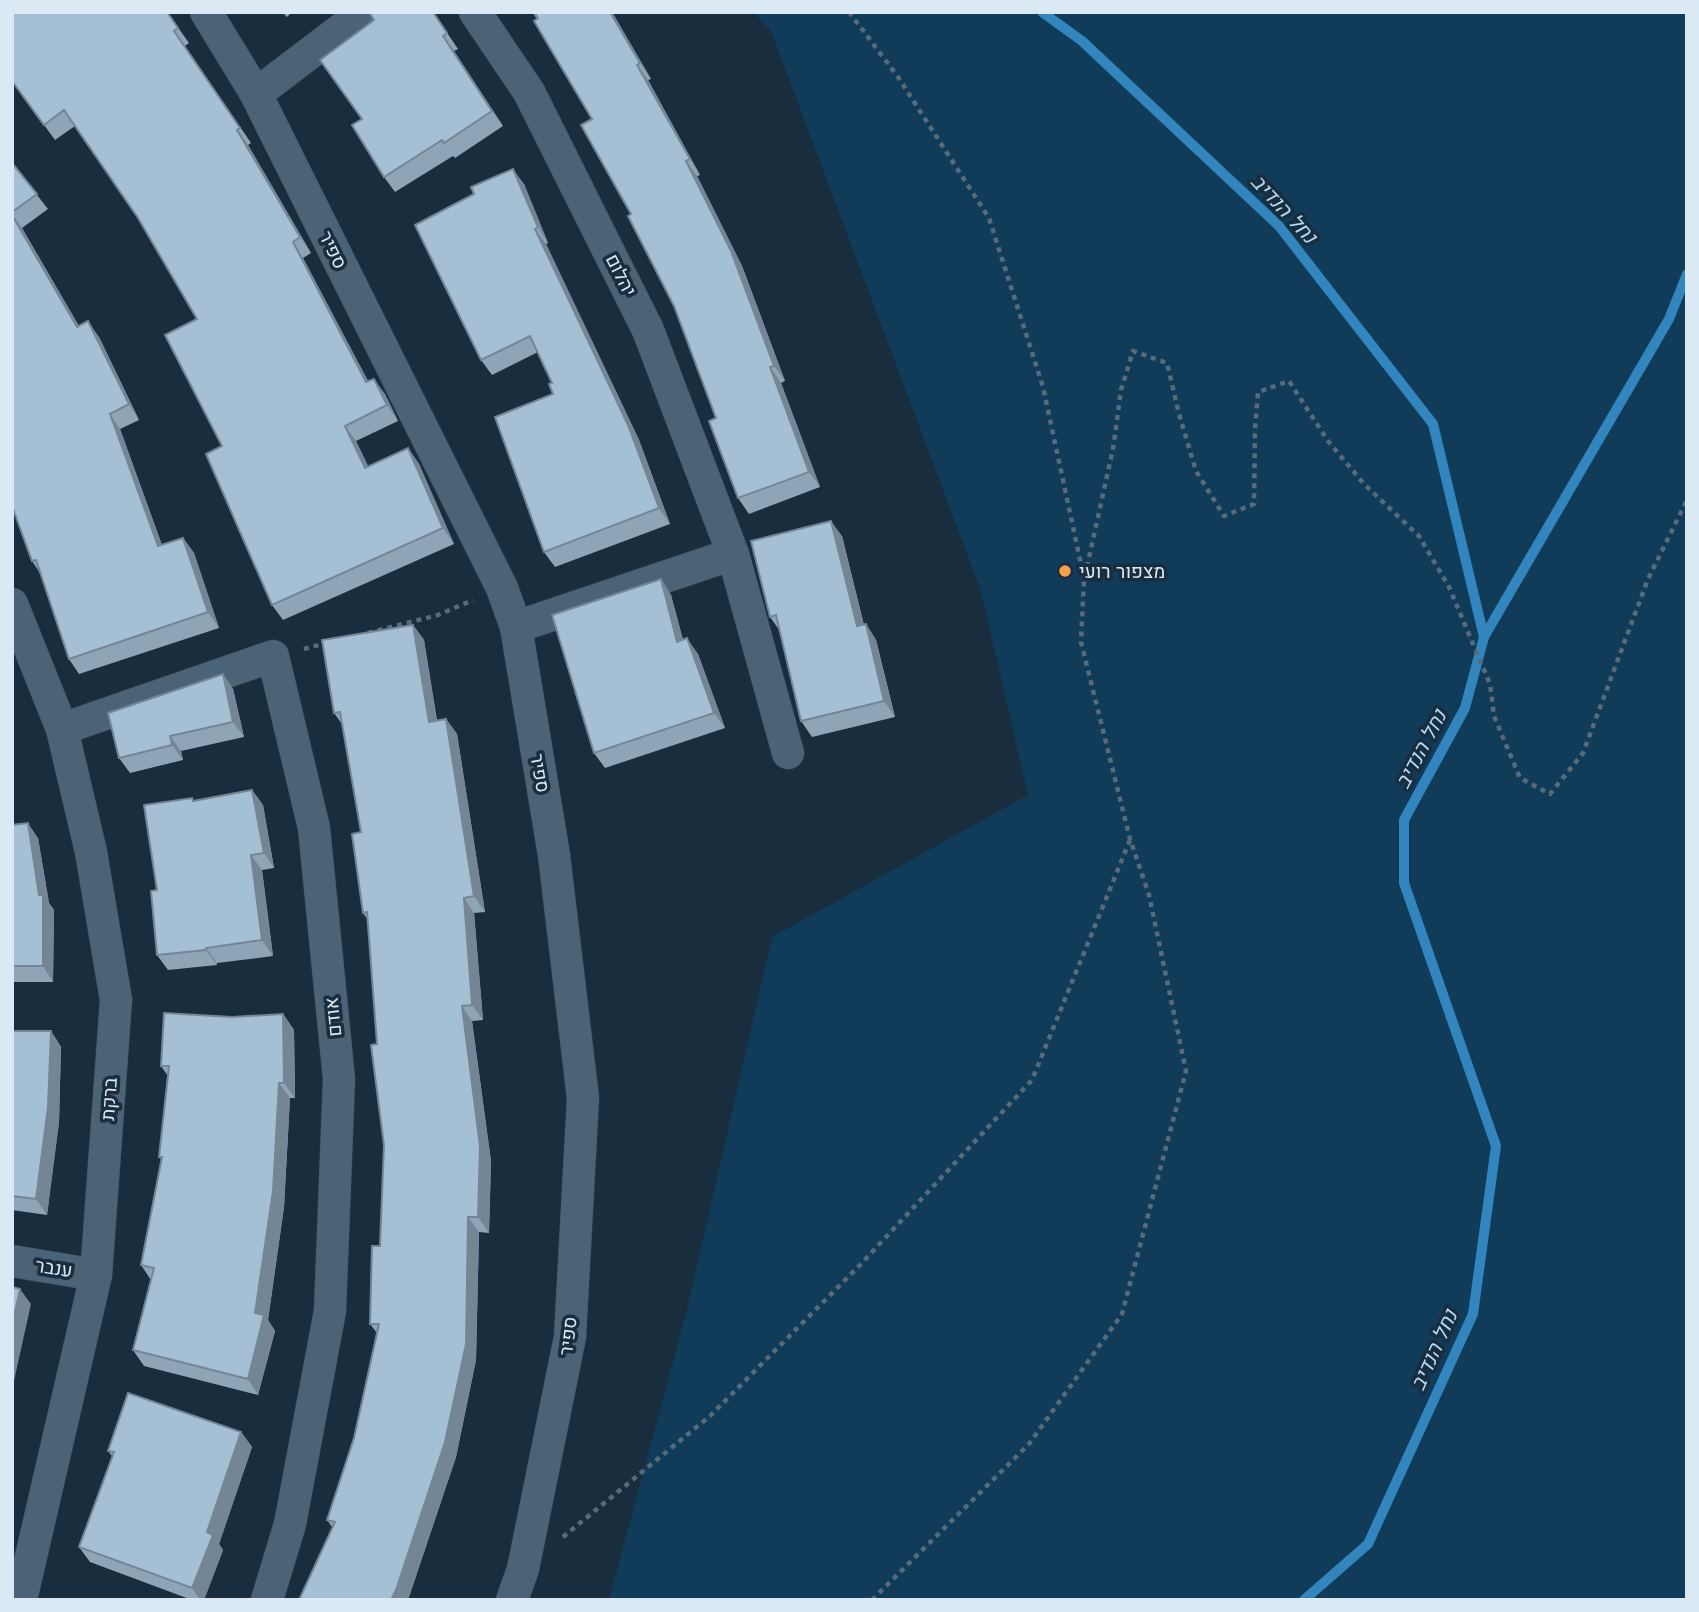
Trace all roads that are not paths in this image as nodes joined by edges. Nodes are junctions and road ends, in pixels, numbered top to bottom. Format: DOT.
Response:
graph roads {
  1 [pos="206,12"];
  2 [pos="364,12"];
  3 [pos="475,12"];
  4 [pos="256,94"];
  5 [pos="733,554"];
  6 [pos="12,604"];
  7 [pos="516,627"];
  8 [pos="62,729"];
  9 [pos="788,753"];
  10 [pos="12,1261"];
  11 [pos="96,1275"];
  12 [pos="21,1600"];
  13 [pos="267,1600"];
  14 [pos="512,1600"];
  1 -- 4 [label="street, ספיר"];
  2 -- 4 [label="street"];
  3 -- 5 [label="street, יהלום"];
  4 -- 7 [label="street, ספיר"];
  5 -- 7 [label="street"];
  5 -- 9 [label="street, יהלום"];
  6 -- 8 [label="street, ברקת"];
  7 -- 14 [label="street, ספיר"];
  8 -- 11 [label="street, ברקת"];
  8 -- 13 [label="street, אודם"];
  10 -- 11 [label="street, ענבר"];
  11 -- 12 [label="street, ברקת"];
}
